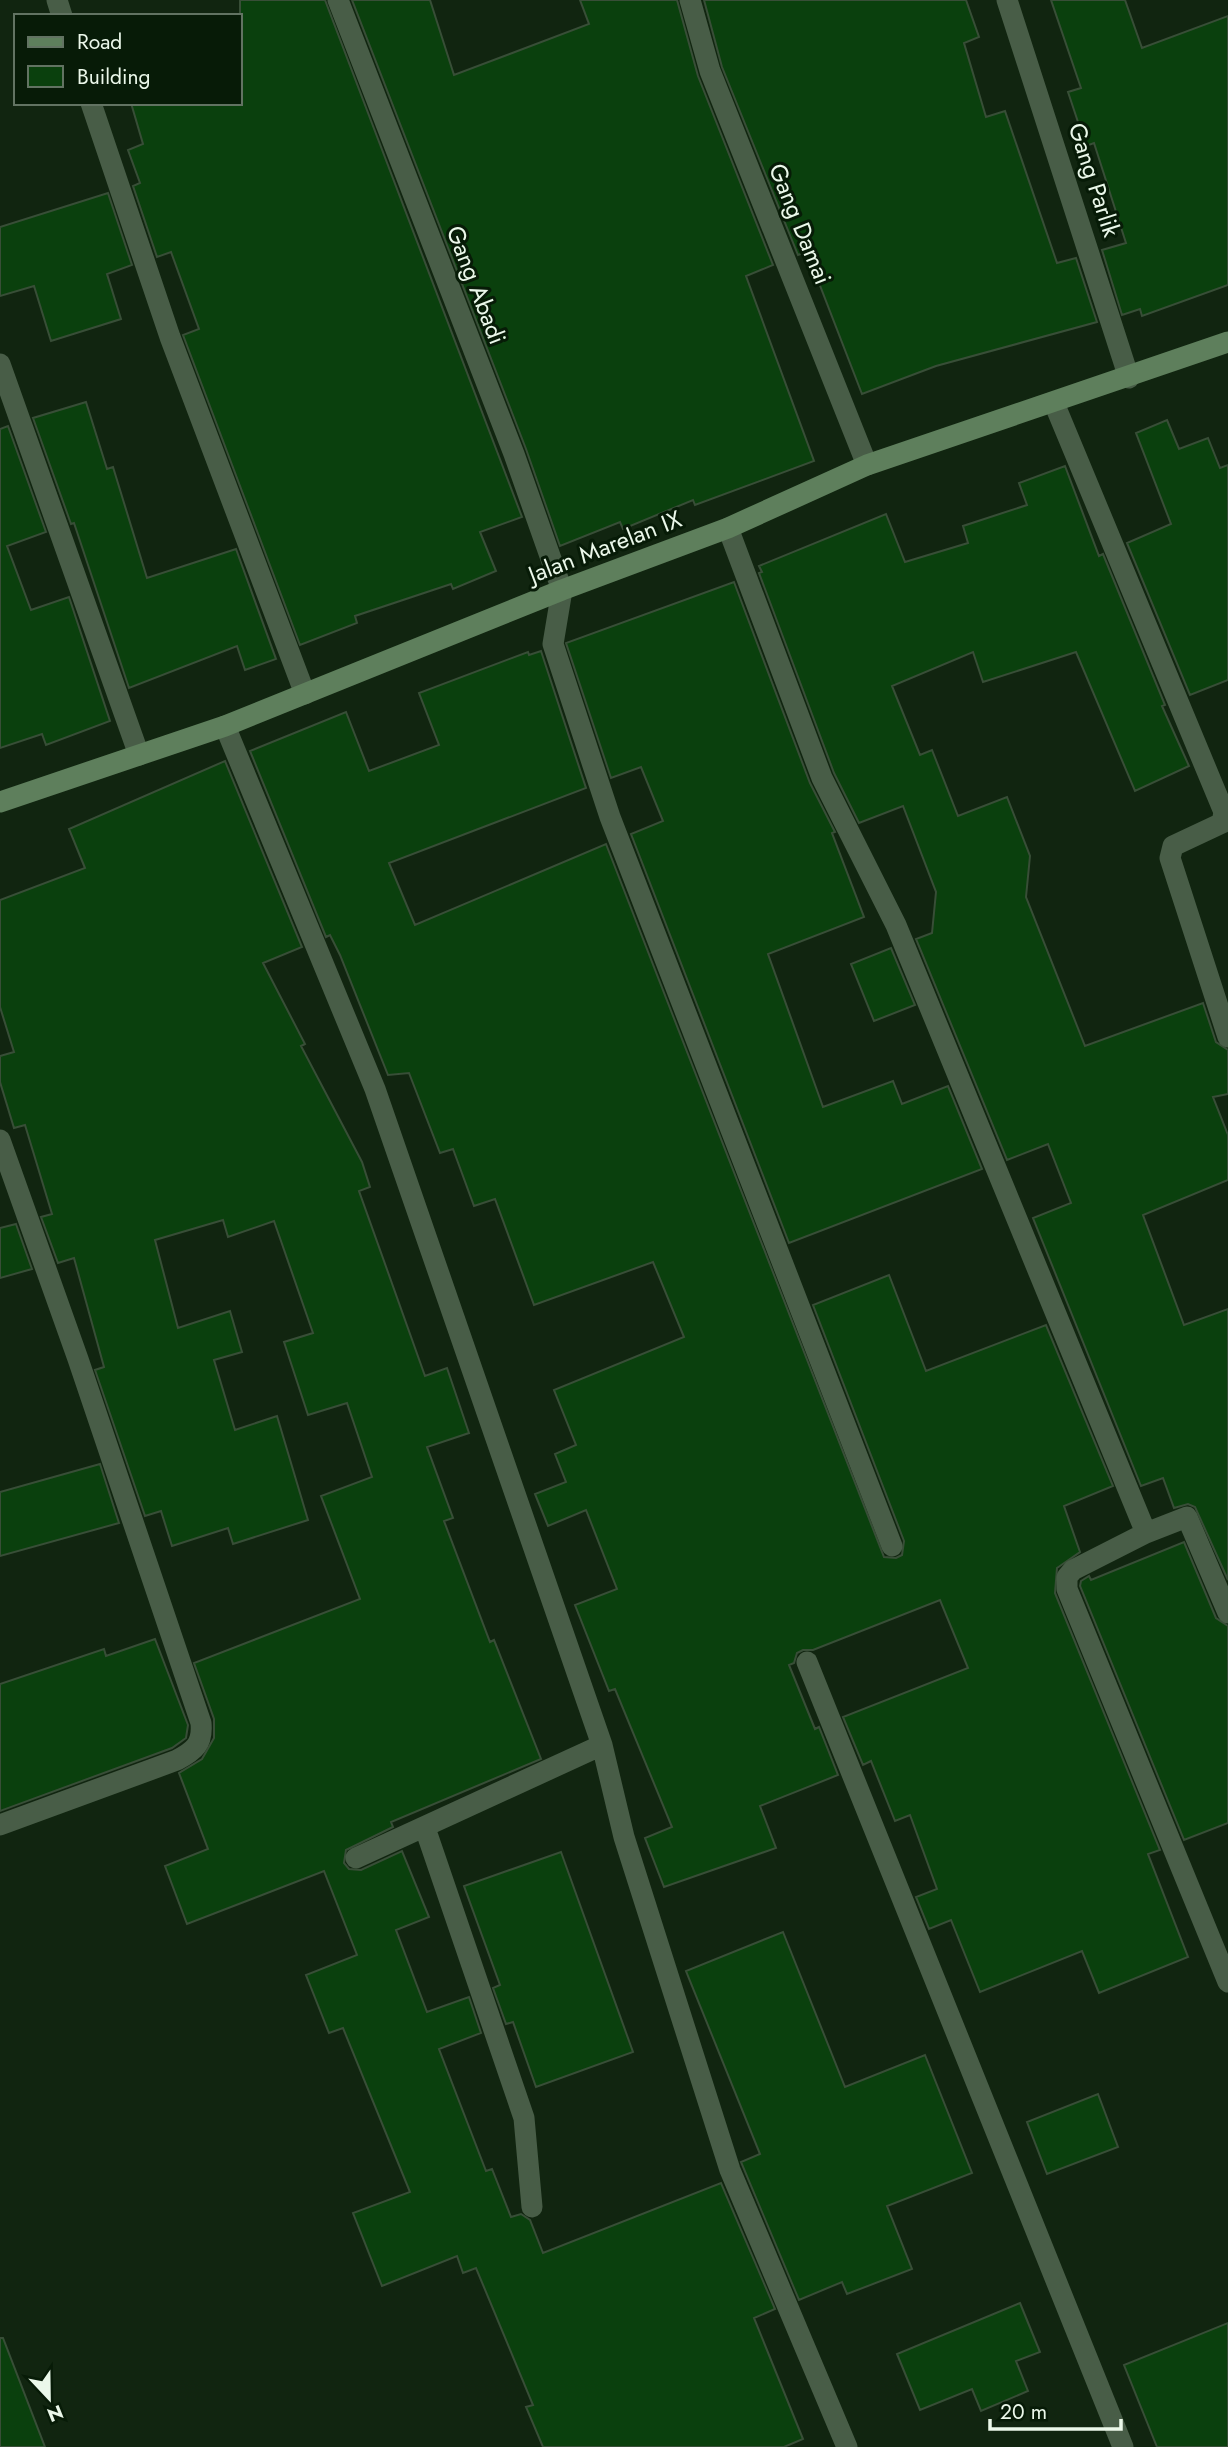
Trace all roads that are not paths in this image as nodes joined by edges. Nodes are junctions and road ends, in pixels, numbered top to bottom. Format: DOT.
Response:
graph roads {
  1 [pos="338,0"];
  2 [pos="690,0"];
  3 [pos="1007,0"];
  4 [pos="92,105"];
  5 [pos="1228,342"];
  6 [pos="0,365"];
  7 [pos="1129,378"];
  8 [pos="1054,403"];
  9 [pos="867,465"];
  10 [pos="728,528"];
  11 [pos="562,590"];
  12 [pos="305,694"];
  13 [pos="225,726"];
  14 [pos="139,755"];
  15 [pos="0,802"];
  16 [pos="1228,1037"];
  17 [pos="0,1140"];
  18 [pos="1146,1533"];
  19 [pos="892,1546"];
  20 [pos="1228,1613"];
  21 [pos="807,1662"];
  22 [pos="602,1745"];
  23 [pos="0,1825"];
  24 [pos="425,1828"];
  25 [pos="356,1858"];
  26 [pos="1228,1982"];
  27 [pos="532,2207"];
  28 [pos="847,2447"];
  29 [pos="1123,2447"];
  1 -- 11 [label="street, Gang Abadi"];
  2 -- 9 [label="street, Gang Damai"];
  3 -- 7 [label="street, Gang Parlik"];
  4 -- 12 [label="street"];
  5 -- 7 [label="main road, Jalan Marelan IX"];
  6 -- 14 [label="street"];
  7 -- 8 [label="main road, Jalan Marelan IX"];
  8 -- 9 [label="main road, Jalan Marelan IX"];
  8 -- 16 [label="street"];
  9 -- 10 [label="main road, Jalan Marelan IX"];
  10 -- 11 [label="main road, Jalan Marelan IX"];
  10 -- 18 [label="street"];
  11 -- 12 [label="main road, Jalan Marelan IX"];
  11 -- 19 [label="street"];
  12 -- 13 [label="main road, Jalan Marelan IX"];
  13 -- 14 [label="main road, Jalan Marelan IX"];
  13 -- 22 [label="street"];
  14 -- 15 [label="main road, Jalan Marelan IX"];
  17 -- 23 [label="street"];
  18 -- 20 [label="street"];
  18 -- 26 [label="street"];
  21 -- 29 [label="street"];
  22 -- 24 [label="street"];
  22 -- 28 [label="street"];
  24 -- 25 [label="street"];
  24 -- 27 [label="street"];
}
